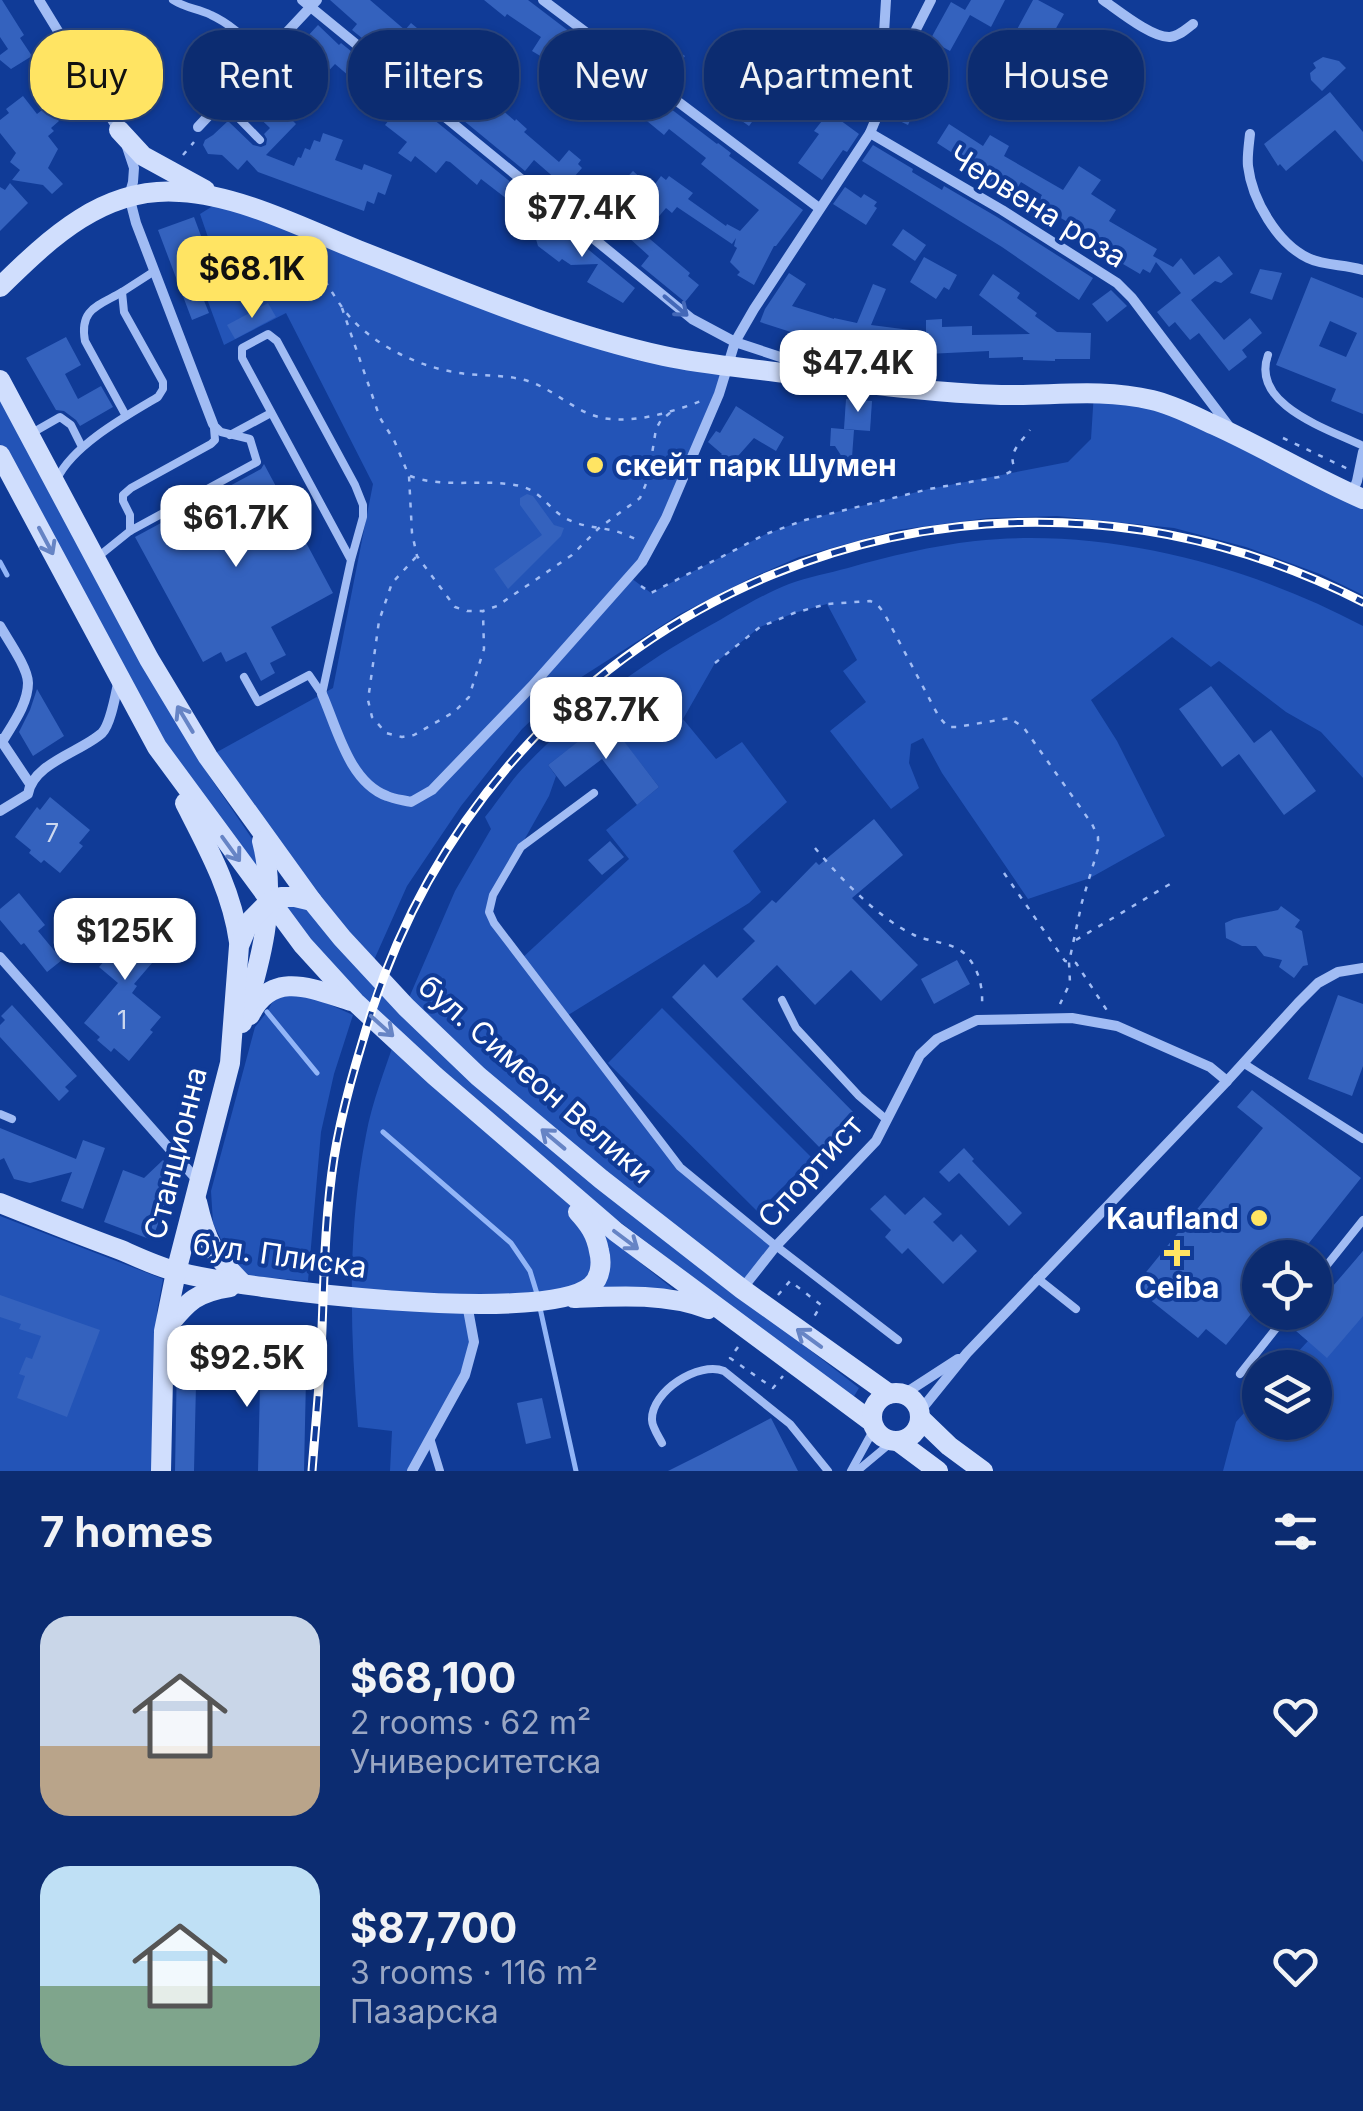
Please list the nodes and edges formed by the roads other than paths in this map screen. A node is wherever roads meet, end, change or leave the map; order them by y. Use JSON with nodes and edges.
{"nodes":[{"id":1,"x":39,"y":0,"type":"edge"},
{"id":2,"x":174,"y":0,"type":"edge"},
{"id":3,"x":543,"y":0,"type":"edge"},
{"id":4,"x":886,"y":0,"type":"edge"},
{"id":5,"x":931,"y":0,"type":"edge"},
{"id":6,"x":1103,"y":0,"type":"edge"},
{"id":7,"x":310,"y":2,"type":"edge"},
{"id":8,"x":1193,"y":24,"type":"dead end"},
{"id":9,"x":233,"y":30,"type":"edge"},
{"id":10,"x":286,"y":30,"type":"edge"},
{"id":11,"x":884,"y":30,"type":"edge"},
{"id":12,"x":916,"y":30,"type":"edge"},
{"id":13,"x":204,"y":120,"type":"edge"},
{"id":14,"x":241,"y":120,"type":"edge"},
{"id":15,"x":875,"y":120,"type":"edge"},
{"id":16,"x":198,"y":127,"type":"road end"},
{"id":17,"x":119,"y":130,"type":"junction"},
{"id":18,"x":870,"y":133,"type":"junction"},
{"id":19,"x":1250,"y":134,"type":"dead end"},
{"id":20,"x":260,"y":140,"type":"dead end"},
{"id":21,"x":129,"y":196,"type":"junction"},
{"id":22,"x":224,"y":200,"type":"junction"},
{"id":23,"x":819,"y":208,"type":"junction"},
{"id":24,"x":1363,"y":270,"type":"edge"},
{"id":25,"x":153,"y":272,"type":"junction"},
{"id":26,"x":0,"y":288,"type":"edge"},
{"id":27,"x":122,"y":292,"type":"junction"},
{"id":28,"x":735,"y":342,"type":"junction"},
{"id":29,"x":1268,"y":355,"type":"dead end"},
{"id":30,"x":728,"y":366,"type":"junction"},
{"id":31,"x":0,"y":380,"type":"edge"},
{"id":32,"x":858,"y":382,"type":"junction"},
{"id":33,"x":271,"y":413,"type":"junction"},
{"id":34,"x":126,"y":416,"type":"junction"},
{"id":35,"x":213,"y":424,"type":"junction"},
{"id":36,"x":230,"y":434,"type":"junction"},
{"id":37,"x":29,"y":435,"type":"junction"},
{"id":38,"x":1236,"y":436,"type":"junction"},
{"id":39,"x":82,"y":447,"type":"junction"},
{"id":40,"x":1363,"y":449,"type":"edge"},
{"id":41,"x":0,"y":455,"type":"edge"},
{"id":42,"x":54,"y":483,"type":"junction"},
{"id":43,"x":1358,"y":489,"type":"edge"},
{"id":44,"x":130,"y":531,"type":"junction"},
{"id":45,"x":95,"y":559,"type":"junction"},
{"id":46,"x":351,"y":560,"type":"junction"},
{"id":47,"x":0,"y":626,"type":"edge"},
{"id":48,"x":244,"y":677,"type":"dead end"},
{"id":49,"x":119,"y":678,"type":"junction"},
{"id":50,"x":322,"y":694,"type":"junction"},
{"id":51,"x":1,"y":741,"type":"edge"},
{"id":52,"x":157,"y":747,"type":"junction"},
{"id":53,"x":30,"y":784,"type":"junction"},
{"id":54,"x":594,"y":792,"type":"dead end"},
{"id":55,"x":0,"y":811,"type":"edge"},
{"id":56,"x":259,"y":829,"type":"junction"},
{"id":57,"x":312,"y":901,"type":"junction"},
{"id":58,"x":269,"y":902,"type":"junction"},
{"id":59,"x":240,"y":946,"type":"junction"},
{"id":60,"x":0,"y":957,"type":"edge"},
{"id":61,"x":10,"y":968,"type":"junction"},
{"id":62,"x":1363,"y":968,"type":"edge"},
{"id":63,"x":0,"y":979,"type":"edge"},
{"id":64,"x":782,"y":1000,"type":"dead end"},
{"id":65,"x":355,"y":1002,"type":"junction"},
{"id":66,"x":230,"y":1063,"type":"junction"},
{"id":67,"x":1243,"y":1063,"type":"junction"},
{"id":68,"x":1227,"y":1081,"type":"junction"},
{"id":69,"x":0,"y":1114,"type":"edge"},
{"id":70,"x":12,"y":1119,"type":"dead end"},
{"id":71,"x":887,"y":1120,"type":"junction"},
{"id":72,"x":508,"y":1139,"type":"junction"},
{"id":73,"x":1363,"y":1139,"type":"edge"},
{"id":74,"x":197,"y":1189,"type":"junction"},
{"id":75,"x":0,"y":1204,"type":"edge"},
{"id":76,"x":1363,"y":1220,"type":"edge"},
{"id":77,"x":776,"y":1246,"type":"junction"},
{"id":78,"x":1332,"y":1259,"type":"edge"},
{"id":79,"x":176,"y":1272,"type":"junction"},
{"id":80,"x":1038,"y":1278,"type":"junction"},
{"id":81,"x":244,"y":1285,"type":"junction"},
{"id":82,"x":742,"y":1290,"type":"junction"},
{"id":83,"x":566,"y":1298,"type":"junction"},
{"id":84,"x":467,"y":1304,"type":"junction"},
{"id":85,"x":1076,"y":1309,"type":"dead end"},
{"id":86,"x":730,"y":1318,"type":"junction"},
{"id":87,"x":1275,"y":1330,"type":"edge"},
{"id":88,"x":164,"y":1331,"type":"junction"},
{"id":89,"x":898,"y":1340,"type":"dead end"},
{"id":90,"x":967,"y":1353,"type":"junction"},
{"id":91,"x":1240,"y":1374,"type":"dead end"},
{"id":92,"x":896,"y":1394,"type":"junction"},
{"id":93,"x":920,"y":1415,"type":"junction"},
{"id":94,"x":873,"y":1425,"type":"junction"},
{"id":95,"x":430,"y":1438,"type":"junction"},
{"id":96,"x":896,"y":1442,"type":"junction"},
{"id":97,"x":662,"y":1443,"type":"dead end"},
{"id":98,"x":161,"y":1471,"type":"edge"},
{"id":99,"x":412,"y":1471,"type":"edge"},
{"id":100,"x":440,"y":1471,"type":"edge"},
{"id":101,"x":828,"y":1471,"type":"edge"},
{"id":102,"x":854,"y":1471,"type":"edge"},
{"id":103,"x":938,"y":1471,"type":"edge"},
{"id":104,"x":983,"y":1471,"type":"edge"}],
"edges":[{"from":1,"to":17,"type":"street"},
{"from":2,"to":9,"type":"lane"},
{"from":3,"to":23,"type":"street"},
{"from":4,"to":11,"type":"street"},
{"from":5,"to":12,"type":"street"},
{"from":6,"to":8,"type":"street"},
{"from":7,"to":10,"type":"street"},
{"from":7,"to":28,"type":"street","one_way":true},
{"from":13,"to":16,"type":"street"},
{"from":14,"to":20,"type":"lane"},
{"from":15,"to":18,"type":"street"},
{"from":17,"to":21,"type":"street"},
{"from":17,"to":22,"type":"main road"},
{"from":18,"to":23,"type":"street"},
{"from":18,"to":38,"type":"street","name":"Червена роза"},
{"from":19,"to":24,"type":"street"},
{"from":21,"to":22,"type":"main road"},
{"from":21,"to":25,"type":"street"},
{"from":21,"to":26,"type":"main road"},
{"from":22,"to":30,"type":"main road"},
{"from":23,"to":28,"type":"street"},
{"from":25,"to":27,"type":"lane"},
{"from":25,"to":35,"type":"street"},
{"from":27,"to":34,"type":"lane"},
{"from":27,"to":34,"type":"lane"},
{"from":28,"to":30,"type":"street"},
{"from":28,"to":32,"type":"street"},
{"from":29,"to":40,"type":"lane"},
{"from":30,"to":32,"type":"main road"},
{"from":30,"to":50,"type":"street"},
{"from":31,"to":37,"type":"main road","name":"бул. Симеон Велики"},
{"from":32,"to":38,"type":"main road"},
{"from":33,"to":36,"type":"lane"},
{"from":33,"to":46,"type":"lane"},
{"from":33,"to":46,"type":"lane"},
{"from":34,"to":39,"type":"lane"},
{"from":35,"to":36,"type":"lane"},
{"from":35,"to":44,"type":"lane"},
{"from":36,"to":44,"type":"lane"},
{"from":37,"to":39,"type":"lane"},
{"from":37,"to":42,"type":"main road","name":"бул. Симеон Велики"},
{"from":38,"to":43,"type":"main road"},
{"from":39,"to":42,"type":"lane"},
{"from":40,"to":43,"type":"street"},
{"from":41,"to":49,"type":"main road","name":"бул. Симеон Велики","one_way":true},
{"from":42,"to":45,"type":"main road","name":"бул. Симеон Велики"},
{"from":44,"to":45,"type":"lane"},
{"from":56,"to":45,"type":"main road","name":"бул. Симеон Велики","one_way":true},
{"from":46,"to":50,"type":"lane"},
{"from":47,"to":51,"type":"street"},
{"from":48,"to":50,"type":"lane"},
{"from":49,"to":52,"type":"main road","name":"бул. Симеон Велики"},
{"from":49,"to":53,"type":"street"},
{"from":51,"to":53,"type":"street"},
{"from":52,"to":58,"type":"main road","name":"бул. Симеон Велики","one_way":true},
{"from":52,"to":59,"type":"main road"},
{"from":53,"to":55,"type":"street"},
{"from":54,"to":77,"type":"lane"},
{"from":56,"to":57,"type":"main road","name":"бул. Симеон Велики"},
{"from":56,"to":58,"type":"main road"},
{"from":57,"to":58,"type":"main road"},
{"from":82,"to":57,"type":"main road","name":"бул. Симеон Велики","one_way":true},
{"from":58,"to":59,"type":"main road","name":"Станционна"},
{"from":58,"to":65,"type":"main road","name":"бул. Симеон Велики"},
{"from":58,"to":66,"type":"main road"},
{"from":59,"to":66,"type":"main road","name":"Станционна"},
{"from":60,"to":61,"type":"street"},
{"from":61,"to":63,"type":"street"},
{"from":61,"to":74,"type":"street"},
{"from":62,"to":67,"type":"street"},
{"from":64,"to":71,"type":"lane"},
{"from":65,"to":66,"type":"main road"},
{"from":65,"to":72,"type":"main road","name":"бул. Симеон Велики","one_way":true},
{"from":66,"to":74,"type":"main road","name":"Станционна"},
{"from":67,"to":68,"type":"street"},
{"from":67,"to":73,"type":"lane"},
{"from":68,"to":71,"type":"street","name":"Спортист"},
{"from":68,"to":80,"type":"street"},
{"from":69,"to":70,"type":"lane"},
{"from":71,"to":77,"type":"street","name":"Спортист"},
{"from":72,"to":83,"type":"main road"},
{"from":72,"to":86,"type":"main road","name":"бул. Симеон Велики","one_way":true},
{"from":74,"to":79,"type":"main road","name":"Станционна"},
{"from":74,"to":81,"type":"main road"},
{"from":75,"to":79,"type":"main road","name":"бул. Плиска"},
{"from":76,"to":78,"type":"lane"},
{"from":77,"to":82,"type":"street","name":"Спортист"},
{"from":77,"to":89,"type":"lane"},
{"from":79,"to":81,"type":"main road","name":"бул. Плиска"},
{"from":79,"to":88,"type":"main road","name":"Станционна"},
{"from":80,"to":85,"type":"lane"},
{"from":80,"to":90,"type":"street"},
{"from":81,"to":84,"type":"main road","name":"бул. Плиска"},
{"from":81,"to":88,"type":"main road"},
{"from":92,"to":82,"type":"main road","name":"бул. Симеон Велики","one_way":true},
{"from":83,"to":84,"type":"main road","name":"бул. Плиска"},
{"from":83,"to":86,"type":"main road"},
{"from":84,"to":95,"type":"street"},
{"from":86,"to":94,"type":"main road","name":"бул. Симеон Велики"},
{"from":87,"to":91,"type":"lane"},
{"from":88,"to":98,"type":"main road","name":"Станционна"},
{"from":90,"to":92,"type":"street"},
{"from":90,"to":93,"type":"street"},
{"from":92,"to":93,"type":"main road"},
{"from":92,"to":94,"type":"main road"},
{"from":93,"to":96,"type":"main road"},
{"from":93,"to":104,"type":"main road"},
{"from":94,"to":96,"type":"main road"},
{"from":94,"to":102,"type":"lane"},
{"from":95,"to":99,"type":"street"},
{"from":95,"to":100,"type":"lane"},
{"from":96,"to":102,"type":"lane"},
{"from":96,"to":103,"type":"main road"},
{"from":97,"to":101,"type":"lane"}]}
